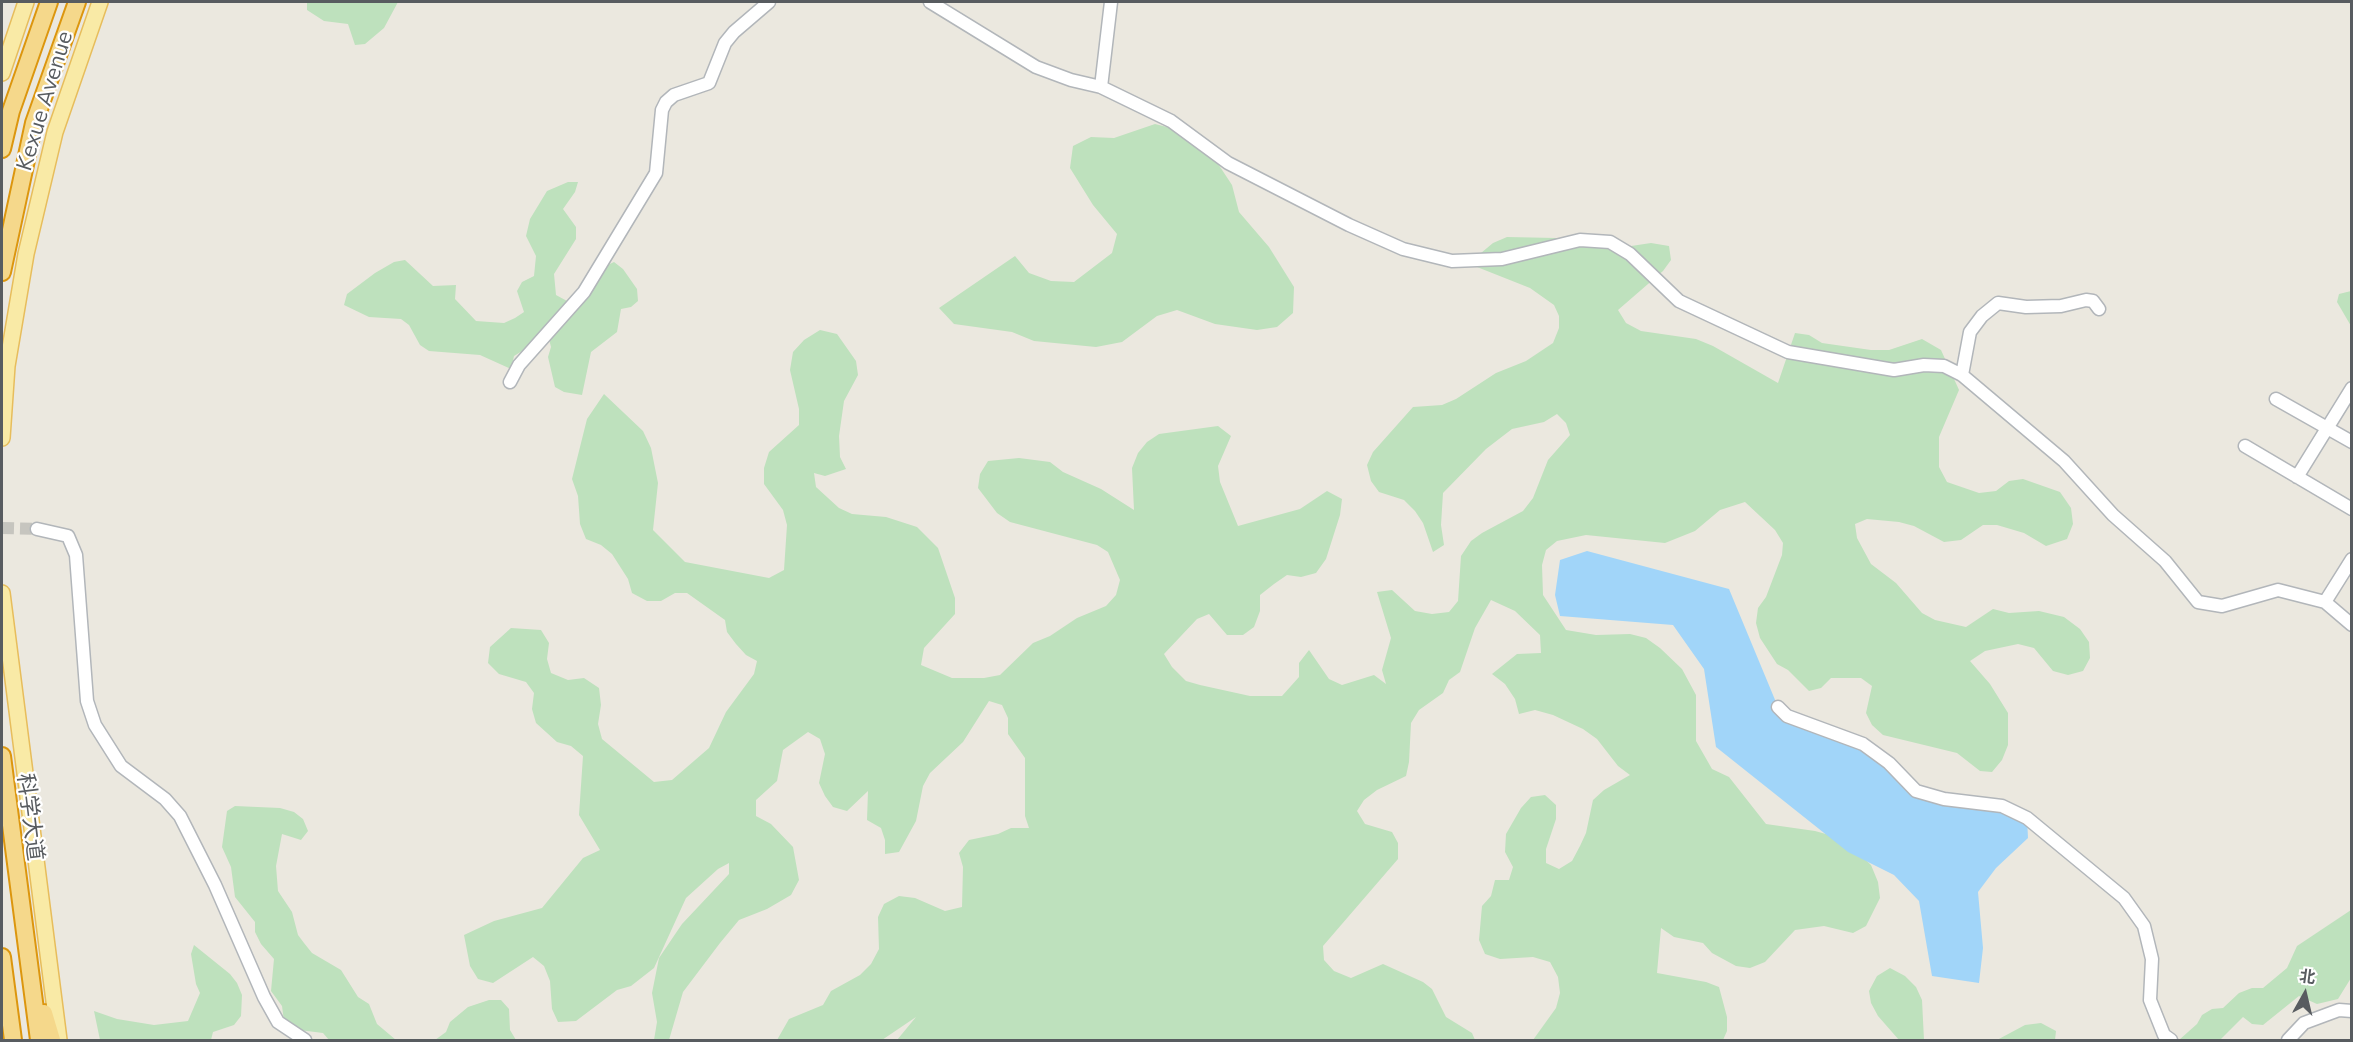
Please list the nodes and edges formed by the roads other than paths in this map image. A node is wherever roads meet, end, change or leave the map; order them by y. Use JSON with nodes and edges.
{"nodes":[{"id":1,"x":26,"y":2,"type":"edge"},
{"id":2,"x":49,"y":2,"type":"edge"},
{"id":3,"x":77,"y":2,"type":"edge"},
{"id":4,"x":100,"y":2,"type":"edge"},
{"id":5,"x":770,"y":2,"type":"edge"},
{"id":6,"x":930,"y":2,"type":"edge"},
{"id":7,"x":1112,"y":2,"type":"edge"},
{"id":8,"x":2,"y":73,"type":"edge"},
{"id":9,"x":1101,"y":87,"type":"junction"},
{"id":10,"x":2,"y":149,"type":"edge"},
{"id":11,"x":2,"y":272,"type":"edge"},
{"id":12,"x":2099,"y":309,"type":"dead end"},
{"id":13,"x":1962,"y":375,"type":"junction"},
{"id":14,"x":510,"y":382,"type":"dead end"},
{"id":15,"x":2352,"y":388,"type":"edge"},
{"id":16,"x":2276,"y":399,"type":"dead end"},
{"id":17,"x":2327,"y":428,"type":"junction"},
{"id":18,"x":2,"y":438,"type":"edge"},
{"id":19,"x":2352,"y":442,"type":"edge"},
{"id":20,"x":2245,"y":446,"type":"dead end"},
{"id":21,"x":2297,"y":477,"type":"junction"},
{"id":22,"x":2352,"y":509,"type":"edge"},
{"id":23,"x":37,"y":529,"type":"tunnel mouth"},
{"id":24,"x":2352,"y":559,"type":"edge"},
{"id":25,"x":2,"y":593,"type":"edge"},
{"id":26,"x":2325,"y":602,"type":"junction"},
{"id":27,"x":2352,"y":625,"type":"edge"},
{"id":28,"x":1778,"y":707,"type":"dead end"},
{"id":29,"x":2,"y":756,"type":"edge"},
{"id":30,"x":2,"y":957,"type":"edge"},
{"id":31,"x":28,"y":960,"type":"junction"},
{"id":32,"x":2352,"y":1011,"type":"edge"},
{"id":33,"x":13,"y":1041,"type":"edge"},
{"id":34,"x":39,"y":1041,"type":"edge"},
{"id":35,"x":52,"y":1041,"type":"edge"},
{"id":36,"x":59,"y":1041,"type":"edge"},
{"id":37,"x":305,"y":1041,"type":"edge"},
{"id":38,"x":2171,"y":1041,"type":"edge"},
{"id":39,"x":2288,"y":1041,"type":"edge"}],
"edges":[{"from":1,"to":8,"type":"main road"},
{"from":2,"to":10,"type":"highway","name":"Kexue Avenue"},
{"from":3,"to":11,"type":"highway","name":"Kexue Avenue"},
{"from":4,"to":18,"type":"main road"},
{"from":5,"to":14,"type":"street"},
{"from":6,"to":9,"type":"street"},
{"from":7,"to":9,"type":"street"},
{"from":9,"to":13,"type":"street"},
{"from":12,"to":13,"type":"street"},
{"from":13,"to":26,"type":"street"},
{"from":15,"to":17,"type":"street"},
{"from":16,"to":17,"type":"street"},
{"from":17,"to":19,"type":"street"},
{"from":17,"to":21,"type":"street"},
{"from":20,"to":21,"type":"street"},
{"from":21,"to":22,"type":"street"},
{"from":23,"to":37,"type":"street"},
{"from":24,"to":26,"type":"street"},
{"from":25,"to":36,"type":"main road","name":"科学大道"},
{"from":26,"to":27,"type":"street"},
{"from":28,"to":38,"type":"street"},
{"from":29,"to":31,"type":"highway"},
{"from":30,"to":33,"type":"highway"},
{"from":31,"to":34,"type":"highway"},
{"from":31,"to":35,"type":"highway"},
{"from":32,"to":39,"type":"street"}]}
